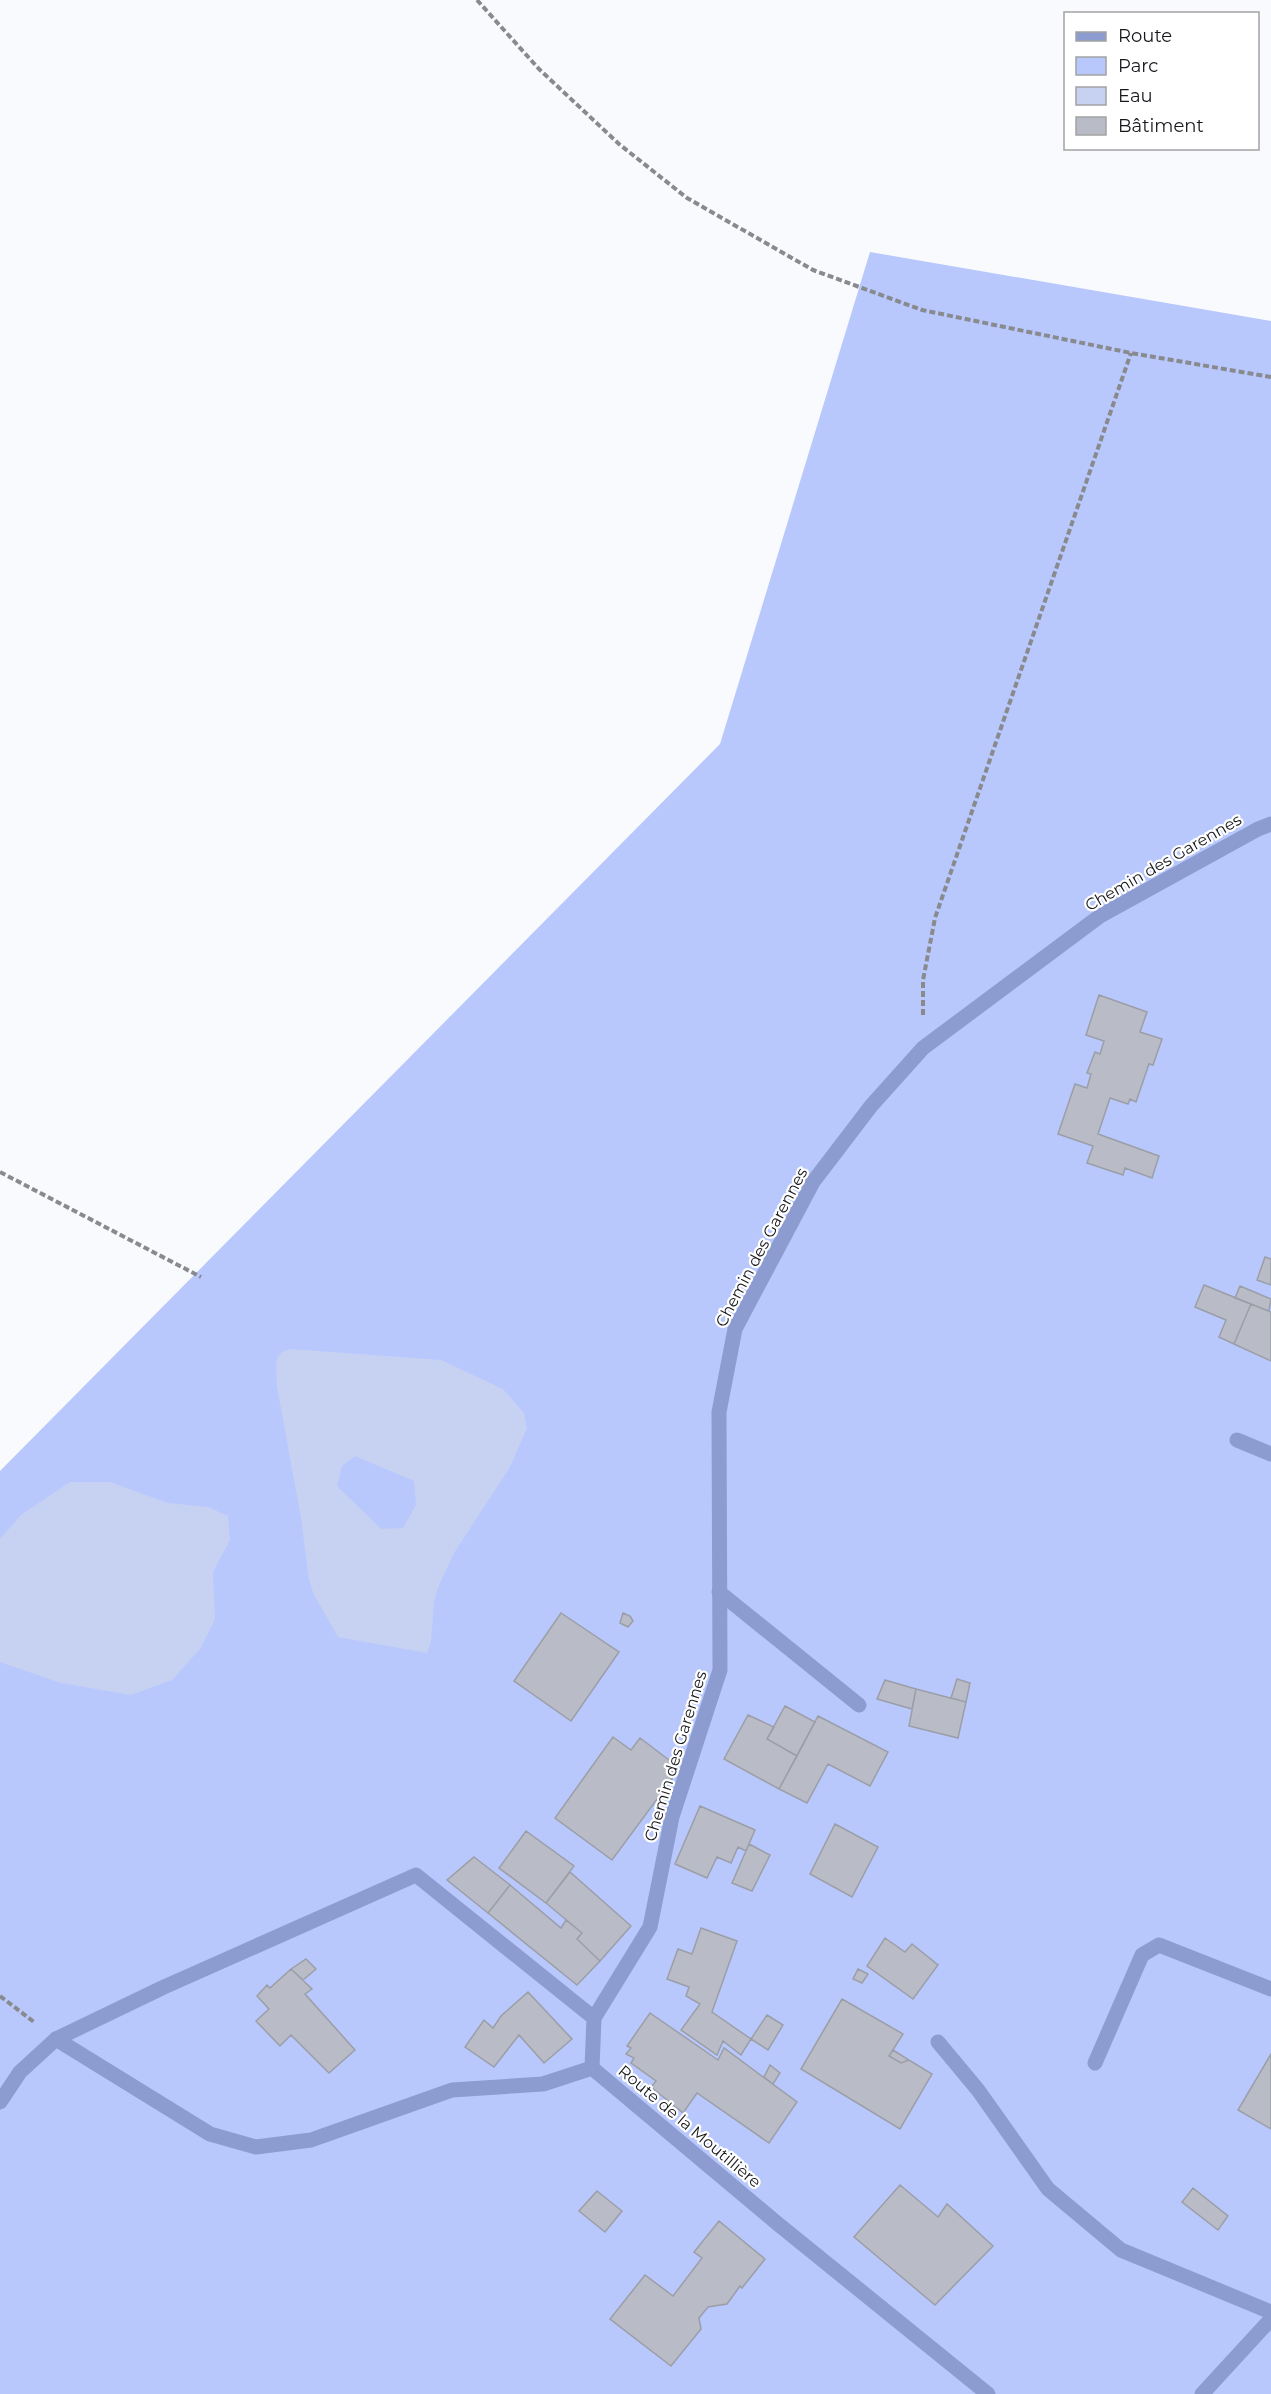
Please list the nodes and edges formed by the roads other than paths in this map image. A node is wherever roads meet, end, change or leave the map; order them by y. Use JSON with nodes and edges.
{"nodes":[{"id":1,"x":1271,"y":824,"type":"edge"},
{"id":2,"x":1238,"y":1440,"type":"dead end"},
{"id":3,"x":1271,"y":1454,"type":"edge"},
{"id":4,"x":719,"y":1592,"type":"junction"},
{"id":5,"x":859,"y":1705,"type":"dead end"},
{"id":6,"x":1271,"y":1989,"type":"edge"},
{"id":7,"x":594,"y":2018,"type":"junction"},
{"id":8,"x":56,"y":2039,"type":"junction"},
{"id":9,"x":938,"y":2042,"type":"dead end"},
{"id":10,"x":1095,"y":2063,"type":"dead end"},
{"id":11,"x":592,"y":2068,"type":"junction"},
{"id":12,"x":0,"y":2102,"type":"edge"},
{"id":13,"x":1271,"y":2312,"type":"edge"},
{"id":14,"x":1271,"y":2319,"type":"edge"},
{"id":15,"x":988,"y":2394,"type":"edge"},
{"id":16,"x":1202,"y":2394,"type":"edge"}],
"edges":[{"from":1,"to":4,"type":"street","name":"Chemin des Garennes"},
{"from":2,"to":3,"type":"street"},
{"from":4,"to":5,"type":"street"},
{"from":4,"to":7,"type":"street","name":"Chemin des Garennes"},
{"from":6,"to":10,"type":"street"},
{"from":7,"to":8,"type":"street"},
{"from":7,"to":11,"type":"street","name":"Chemin des Garennes"},
{"from":8,"to":11,"type":"street","name":"Route de la Moutillière"},
{"from":8,"to":12,"type":"street"},
{"from":9,"to":13,"type":"street"},
{"from":11,"to":15,"type":"street","name":"Route de la Moutillière"},
{"from":14,"to":16,"type":"street"}]}
